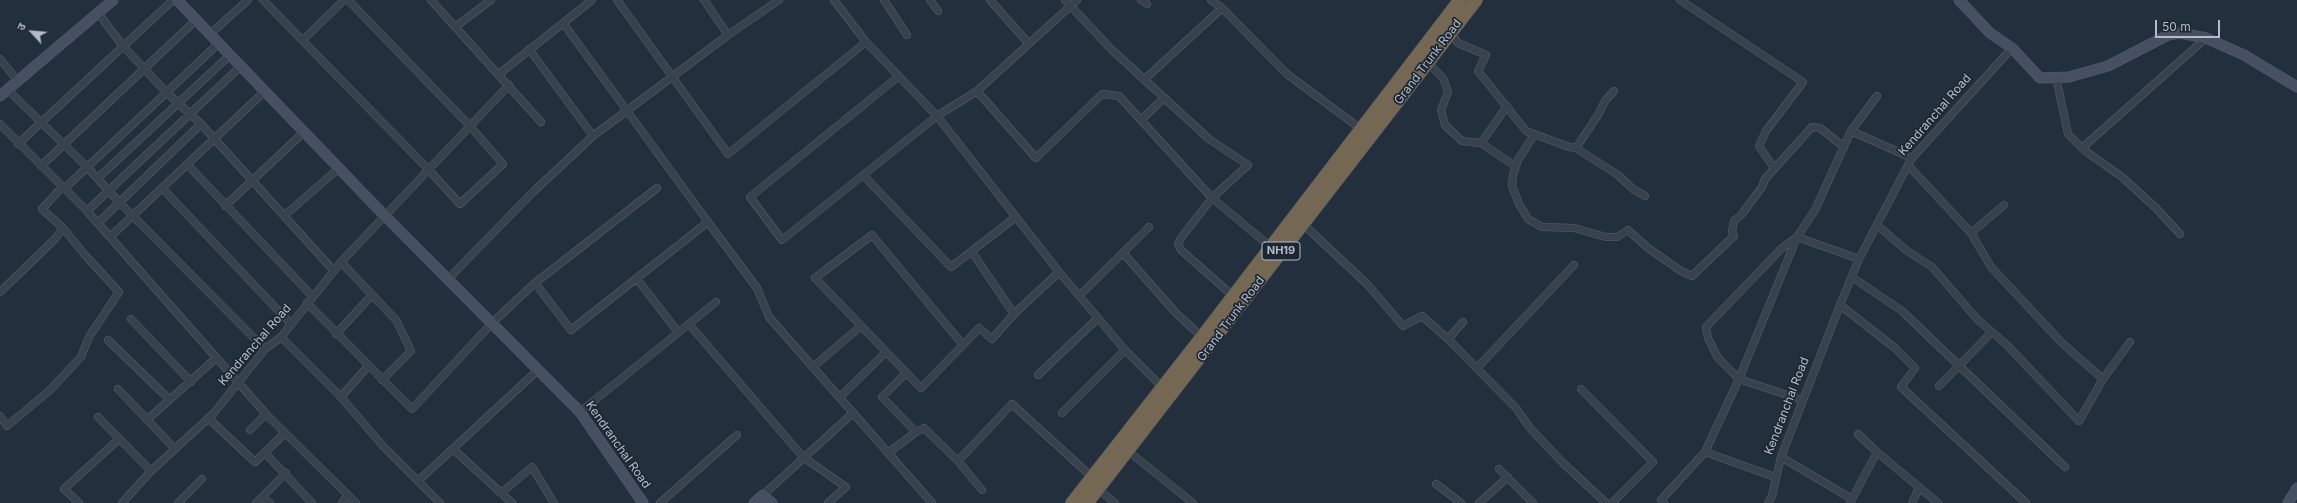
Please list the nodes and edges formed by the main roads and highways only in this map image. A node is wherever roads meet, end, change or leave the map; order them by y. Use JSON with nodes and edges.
{"nodes":[{"id":1,"x":1460,"y":0,"type":"edge"},
{"id":2,"x":1476,"y":0,"type":"edge"},
{"id":3,"x":1423,"y":58,"type":"junction"},
{"id":4,"x":1072,"y":503,"type":"edge"},
{"id":5,"x":1087,"y":503,"type":"edge"}],
"edges":[{"from":1,"to":3,"type":"highway","name":"Grand Trunk Road","number":"NH19"},
{"from":2,"to":3,"type":"highway","name":"Grand Trunk Road","number":"NH19"},
{"from":3,"to":4,"type":"highway","name":"Grand Trunk Road","number":"NH19"},
{"from":3,"to":5,"type":"highway","name":"Grand Trunk Road","number":"NH19"}]}
